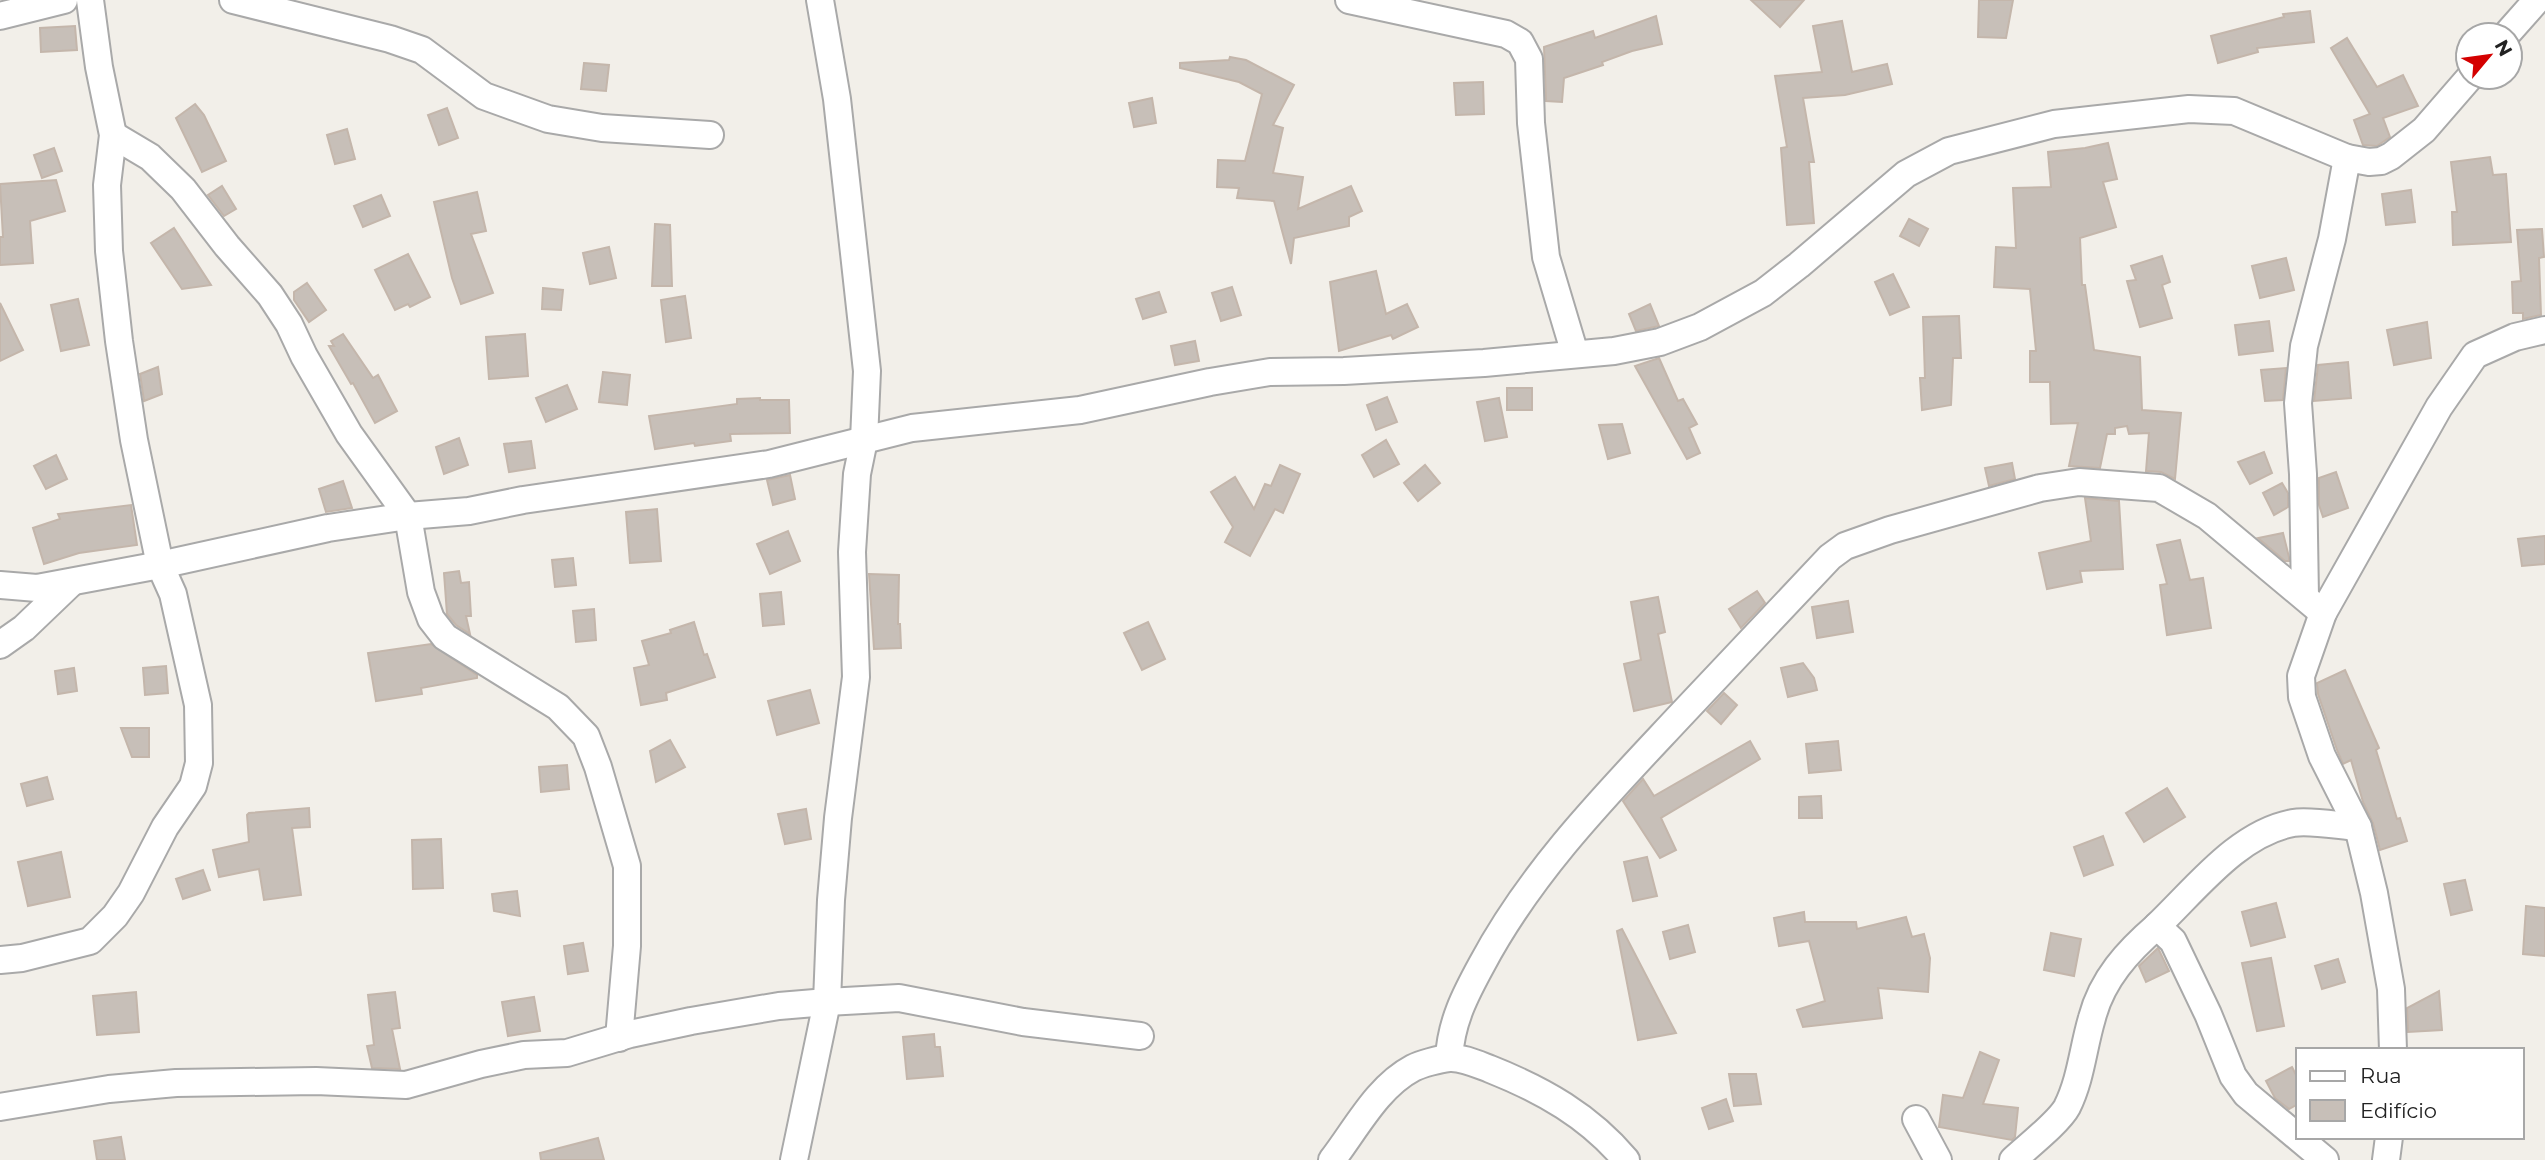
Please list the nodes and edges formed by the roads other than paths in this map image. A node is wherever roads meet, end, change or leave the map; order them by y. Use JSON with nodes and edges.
{"nodes":[{"id":1,"x":64,"y":0,"type":"edge"},
{"id":2,"x":90,"y":0,"type":"edge"},
{"id":3,"x":233,"y":0,"type":"edge"},
{"id":4,"x":820,"y":0,"type":"edge"},
{"id":5,"x":1349,"y":0,"type":"edge"},
{"id":6,"x":2537,"y":0,"type":"edge"},
{"id":7,"x":0,"y":16,"type":"edge"},
{"id":8,"x":2518,"y":21,"type":"edge"},
{"id":9,"x":2458,"y":91,"type":"edge"},
{"id":10,"x":113,"y":135,"type":"junction"},
{"id":11,"x":710,"y":135,"type":"dead end"},
{"id":12,"x":2347,"y":158,"type":"junction"},
{"id":13,"x":2545,"y":330,"type":"edge"},
{"id":14,"x":1575,"y":354,"type":"junction"},
{"id":15,"x":864,"y":440,"type":"junction"},
{"id":16,"x":408,"y":516,"type":"junction"},
{"id":17,"x":160,"y":565,"type":"junction"},
{"id":18,"x":71,"y":583,"type":"junction"},
{"id":19,"x":0,"y":585,"type":"edge"},
{"id":20,"x":2314,"y":605,"type":"junction"},
{"id":21,"x":0,"y":645,"type":"edge"},
{"id":22,"x":2358,"y":827,"type":"junction"},
{"id":23,"x":2157,"y":926,"type":"junction"},
{"id":24,"x":0,"y":960,"type":"edge"},
{"id":25,"x":827,"y":1002,"type":"junction"},
{"id":26,"x":1140,"y":1036,"type":"dead end"},
{"id":27,"x":619,"y":1038,"type":"junction"},
{"id":28,"x":2393,"y":1048,"type":"edge"},
{"id":29,"x":1449,"y":1058,"type":"junction"},
{"id":30,"x":0,"y":1107,"type":"edge"},
{"id":31,"x":1916,"y":1119,"type":"dead end"},
{"id":32,"x":2296,"y":1136,"type":"edge"},
{"id":33,"x":2300,"y":1139,"type":"edge"},
{"id":34,"x":2389,"y":1139,"type":"edge"},
{"id":35,"x":794,"y":1160,"type":"edge"},
{"id":36,"x":1332,"y":1160,"type":"edge"},
{"id":37,"x":1626,"y":1160,"type":"edge"},
{"id":38,"x":1938,"y":1160,"type":"edge"},
{"id":39,"x":2013,"y":1160,"type":"edge"},
{"id":40,"x":2325,"y":1160,"type":"edge"},
{"id":41,"x":2386,"y":1160,"type":"edge"}],
"edges":[{"from":1,"to":7,"type":"street"},
{"from":2,"to":10,"type":"street"},
{"from":3,"to":11,"type":"street"},
{"from":4,"to":15,"type":"street"},
{"from":5,"to":14,"type":"street"},
{"from":6,"to":8,"type":"street"},
{"from":9,"to":12,"type":"street"},
{"from":10,"to":16,"type":"street"},
{"from":10,"to":17,"type":"street"},
{"from":12,"to":14,"type":"street"},
{"from":12,"to":20,"type":"street"},
{"from":13,"to":20,"type":"street"},
{"from":14,"to":15,"type":"street"},
{"from":15,"to":16,"type":"street"},
{"from":15,"to":25,"type":"street"},
{"from":16,"to":17,"type":"street"},
{"from":16,"to":27,"type":"street"},
{"from":17,"to":18,"type":"street"},
{"from":17,"to":24,"type":"street"},
{"from":18,"to":19,"type":"street"},
{"from":18,"to":21,"type":"street"},
{"from":20,"to":22,"type":"street"},
{"from":20,"to":29,"type":"street"},
{"from":22,"to":23,"type":"street"},
{"from":22,"to":28,"type":"street"},
{"from":23,"to":32,"type":"street"},
{"from":23,"to":39,"type":"street"},
{"from":25,"to":26,"type":"street"},
{"from":25,"to":27,"type":"street"},
{"from":25,"to":35,"type":"street"},
{"from":27,"to":30,"type":"street"},
{"from":29,"to":36,"type":"street"},
{"from":29,"to":37,"type":"street"},
{"from":31,"to":38,"type":"street"},
{"from":33,"to":40,"type":"street"},
{"from":34,"to":41,"type":"street"}]}
